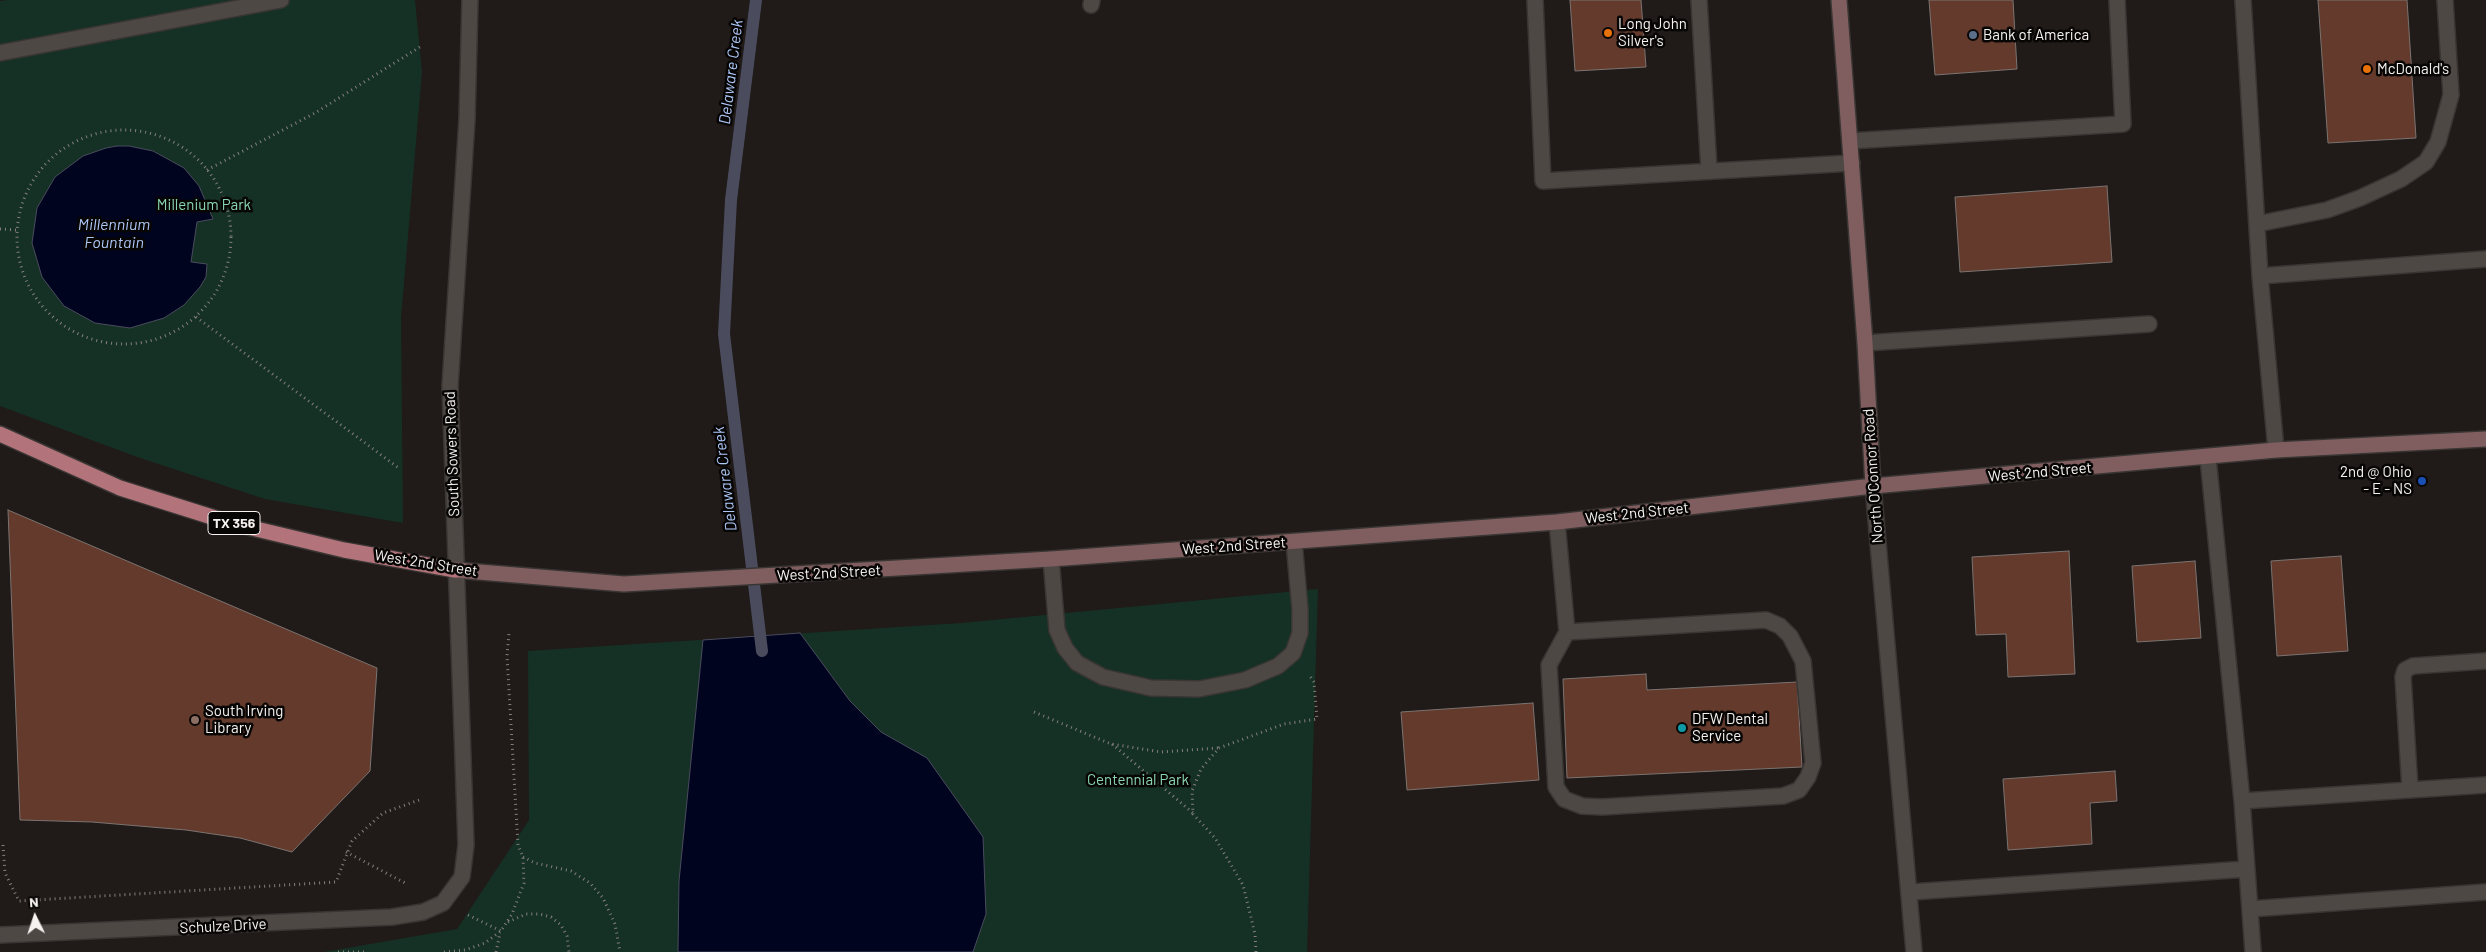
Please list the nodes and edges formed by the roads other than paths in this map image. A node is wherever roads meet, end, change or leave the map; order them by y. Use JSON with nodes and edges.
{"nodes":[{"id":1,"x":281,"y":0,"type":"edge"},
{"id":2,"x":1535,"y":0,"type":"edge"},
{"id":3,"x":1699,"y":0,"type":"edge"},
{"id":4,"x":1839,"y":0,"type":"edge"},
{"id":5,"x":2116,"y":0,"type":"edge"},
{"id":6,"x":2243,"y":0,"type":"edge"},
{"id":7,"x":2445,"y":0,"type":"edge"},
{"id":8,"x":472,"y":2,"type":"edge"},
{"id":9,"x":0,"y":53,"type":"edge"},
{"id":10,"x":1850,"y":141,"type":"junction"},
{"id":11,"x":1852,"y":163,"type":"junction"},
{"id":12,"x":1709,"y":170,"type":"junction"},
{"id":13,"x":2257,"y":224,"type":"junction"},
{"id":14,"x":2486,"y":259,"type":"edge"},
{"id":15,"x":2260,"y":276,"type":"junction"},
{"id":16,"x":2149,"y":324,"type":"dead end"},
{"id":17,"x":1866,"y":343,"type":"junction"},
{"id":18,"x":0,"y":434,"type":"edge"},
{"id":19,"x":2486,"y":439,"type":"edge"},
{"id":20,"x":2276,"y":450,"type":"junction"},
{"id":21,"x":2208,"y":458,"type":"junction"},
{"id":22,"x":1873,"y":486,"type":"junction"},
{"id":23,"x":1557,"y":522,"type":"junction"},
{"id":24,"x":1294,"y":542,"type":"junction"},
{"id":25,"x":1051,"y":559,"type":"junction"},
{"id":26,"x":455,"y":570,"type":"junction"},
{"id":27,"x":1567,"y":632,"type":"junction"},
{"id":28,"x":2486,"y":661,"type":"edge"},
{"id":29,"x":2486,"y":784,"type":"edge"},
{"id":30,"x":2410,"y":790,"type":"junction"},
{"id":31,"x":2242,"y":801,"type":"junction"},
{"id":32,"x":2247,"y":869,"type":"junction"},
{"id":33,"x":1911,"y":892,"type":"junction"},
{"id":34,"x":2486,"y":892,"type":"edge"},
{"id":35,"x":443,"y":903,"type":"joint"},
{"id":36,"x":2250,"y":909,"type":"junction"},
{"id":37,"x":0,"y":935,"type":"edge"},
{"id":38,"x":1914,"y":952,"type":"edge"},
{"id":39,"x":2254,"y":952,"type":"edge"}],
"edges":[{"from":1,"to":9,"type":"street"},
{"from":2,"to":12,"type":"street"},
{"from":3,"to":12,"type":"street"},
{"from":4,"to":10,"type":"main road","name":"North O'Connor Road"},
{"from":5,"to":10,"type":"street"},
{"from":6,"to":13,"type":"street"},
{"from":7,"to":13,"type":"street"},
{"from":8,"to":26,"type":"street","name":"South Sowers Road"},
{"from":10,"to":11,"type":"main road","name":"North O'Connor Road"},
{"from":11,"to":12,"type":"street"},
{"from":11,"to":17,"type":"main road","name":"North O'Connor Road"},
{"from":13,"to":15,"type":"street"},
{"from":14,"to":15,"type":"street"},
{"from":15,"to":20,"type":"street"},
{"from":16,"to":17,"type":"street"},
{"from":17,"to":22,"type":"main road","name":"North O'Connor Road"},
{"from":18,"to":26,"type":"main road","name":"West 2nd Street","number":"TX 356"},
{"from":19,"to":20,"type":"main road","name":"West 2nd Street"},
{"from":20,"to":21,"type":"main road","name":"West 2nd Street"},
{"from":21,"to":22,"type":"main road","name":"West 2nd Street"},
{"from":21,"to":31,"type":"street"},
{"from":22,"to":23,"type":"main road","name":"West 2nd Street"},
{"from":22,"to":33,"type":"street","name":"North O'Connor Road"},
{"from":23,"to":24,"type":"main road","name":"West 2nd Street"},
{"from":23,"to":27,"type":"street"},
{"from":24,"to":25,"type":"main road","name":"West 2nd Street"},
{"from":24,"to":25,"type":"street"},
{"from":25,"to":26,"type":"main road","name":"West 2nd Street"},
{"from":26,"to":35,"type":"street","name":"South Sowers Road"},
{"from":27,"to":27,"type":"street"},
{"from":28,"to":30,"type":"street"},
{"from":29,"to":30,"type":"street"},
{"from":30,"to":31,"type":"street"},
{"from":31,"to":32,"type":"street"},
{"from":32,"to":33,"type":"street"},
{"from":32,"to":36,"type":"street"},
{"from":33,"to":38,"type":"street","name":"North O'Connor Road"},
{"from":34,"to":36,"type":"street"},
{"from":35,"to":37,"type":"street","name":"Schulze Drive"},
{"from":36,"to":39,"type":"street"}]}
